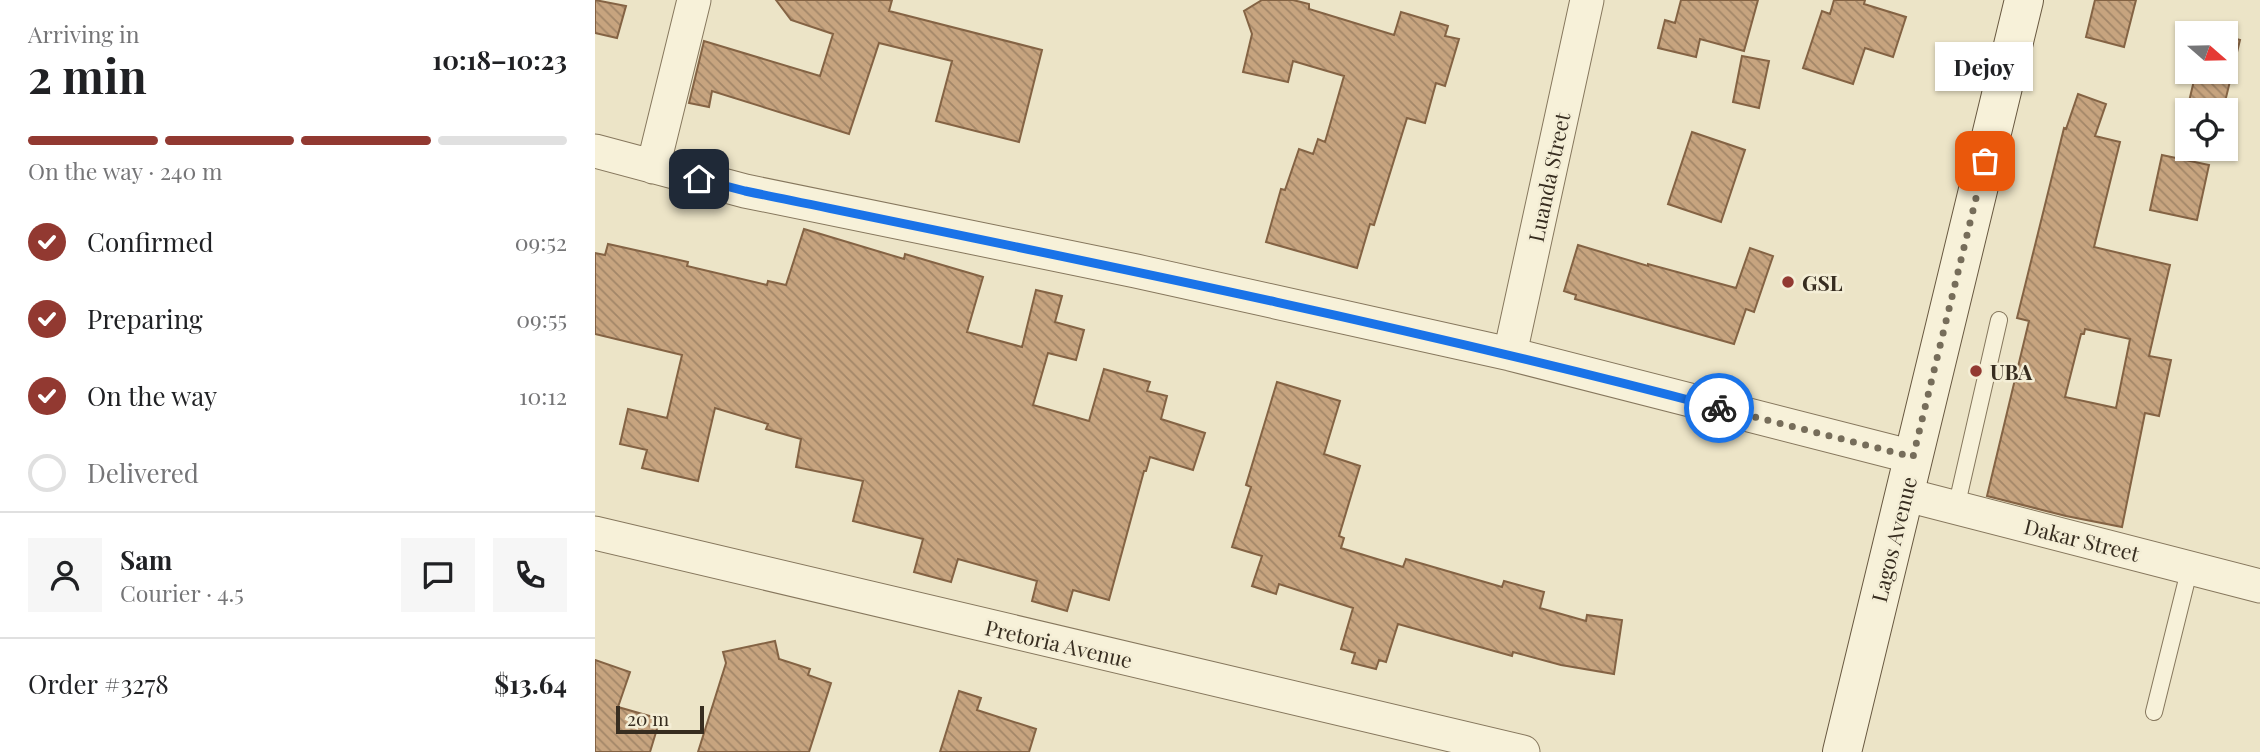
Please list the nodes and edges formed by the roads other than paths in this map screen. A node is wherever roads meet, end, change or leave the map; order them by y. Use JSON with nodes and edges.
{"nodes":[{"id":1,"x":694,"y":0,"type":"edge"},
{"id":2,"x":1587,"y":0,"type":"edge"},
{"id":3,"x":2024,"y":0,"type":"edge"},
{"id":4,"x":595,"y":151,"type":"edge"},
{"id":5,"x":653,"y":167,"type":"junction"},
{"id":6,"x":1999,"y":320,"type":"dead end"},
{"id":7,"x":1510,"y":354,"type":"junction"},
{"id":8,"x":1913,"y":457,"type":"junction"},
{"id":9,"x":1903,"y":494,"type":"junction"},
{"id":10,"x":1956,"y":508,"type":"junction"},
{"id":11,"x":595,"y":533,"type":"edge"},
{"id":12,"x":2190,"y":567,"type":"junction"},
{"id":13,"x":2260,"y":586,"type":"edge"},
{"id":14,"x":2154,"y":712,"type":"dead end"},
{"id":15,"x":1403,"y":738,"type":"edge"},
{"id":16,"x":1523,"y":752,"type":"edge"},
{"id":17,"x":1842,"y":752,"type":"edge"}],
"edges":[{"from":1,"to":5,"type":"street"},
{"from":2,"to":7,"type":"street","name":"Luanda Street"},
{"from":3,"to":8,"type":"street","name":"Lagos Avenue"},
{"from":4,"to":5,"type":"street"},
{"from":5,"to":7,"type":"street"},
{"from":6,"to":10,"type":"lane"},
{"from":7,"to":8,"type":"street"},
{"from":8,"to":9,"type":"street","name":"Lagos Avenue"},
{"from":9,"to":10,"type":"street","name":"Dakar Street"},
{"from":9,"to":17,"type":"street","name":"Lagos Avenue"},
{"from":10,"to":12,"type":"street","name":"Dakar Street"},
{"from":11,"to":15,"type":"street","name":"Pretoria Avenue"},
{"from":12,"to":13,"type":"street","name":"Dakar Street"},
{"from":12,"to":14,"type":"lane"},
{"from":15,"to":16,"type":"street","name":"Pretoria Avenue"}]}
